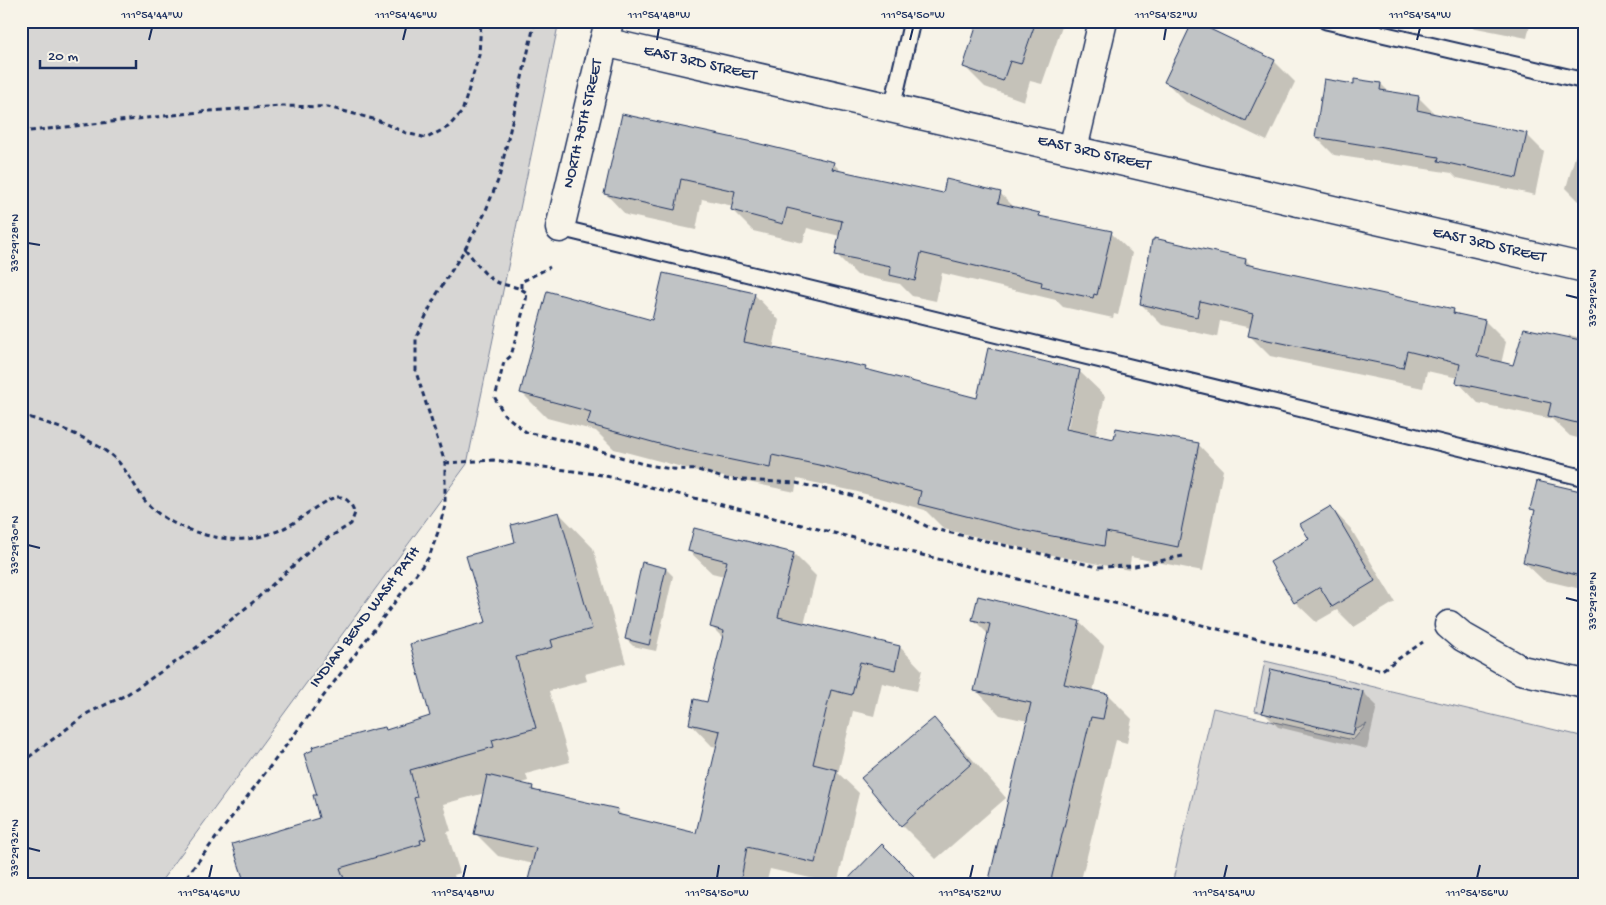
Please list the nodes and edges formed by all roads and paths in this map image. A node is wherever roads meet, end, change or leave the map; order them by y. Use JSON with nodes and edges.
{"nodes":[{"id":1,"x":481,"y":21,"type":"edge"},
{"id":2,"x":535,"y":21,"type":"edge"},
{"id":3,"x":912,"y":21,"type":"edge"},
{"id":4,"x":1103,"y":21,"type":"edge"},
{"id":5,"x":1326,"y":21,"type":"edge"},
{"id":6,"x":606,"y":31,"type":"edge"},
{"id":7,"x":1585,"y":82,"type":"edge"},
{"id":8,"x":892,"y":108,"type":"junction"},
{"id":9,"x":21,"y":132,"type":"edge"},
{"id":10,"x":1073,"y":149,"type":"junction"},
{"id":11,"x":560,"y":228,"type":"joint"},
{"id":12,"x":465,"y":249,"type":"junction"},
{"id":13,"x":550,"y":267,"type":"dead end"},
{"id":14,"x":1585,"y":268,"type":"edge"},
{"id":15,"x":521,"y":288,"type":"junction"},
{"id":16,"x":21,"y":415,"type":"edge"},
{"id":17,"x":445,"y":463,"type":"junction"},
{"id":18,"x":1585,"y":478,"type":"edge"},
{"id":19,"x":1184,"y":556,"type":"dead end"},
{"id":20,"x":1449,"y":625,"type":"joint"},
{"id":21,"x":1585,"y":684,"type":"edge"},
{"id":22,"x":21,"y":763,"type":"edge"},
{"id":23,"x":181,"y":884,"type":"edge"}],
"edges":[{"from":1,"to":9,"type":"path"},
{"from":2,"to":12,"type":"path","name":"INDIAN BEND WASH PATH"},
{"from":3,"to":8,"type":"lane"},
{"from":4,"to":10,"type":"street"},
{"from":5,"to":7,"type":"lane"},
{"from":6,"to":8,"type":"street","name":"EAST 3RD STREET"},
{"from":6,"to":11,"type":"street","name":"NORTH 78TH STREET"},
{"from":8,"to":10,"type":"street","name":"EAST 3RD STREET"},
{"from":10,"to":14,"type":"street","name":"EAST 3RD STREET"},
{"from":11,"to":18,"type":"lane"},
{"from":12,"to":15,"type":"path"},
{"from":12,"to":17,"type":"path","name":"INDIAN BEND WASH PATH"},
{"from":13,"to":15,"type":"path"},
{"from":15,"to":19,"type":"path"},
{"from":16,"to":22,"type":"path"},
{"from":17,"to":20,"type":"path"},
{"from":17,"to":23,"type":"path","name":"INDIAN BEND WASH PATH"},
{"from":20,"to":21,"type":"street"}]}
